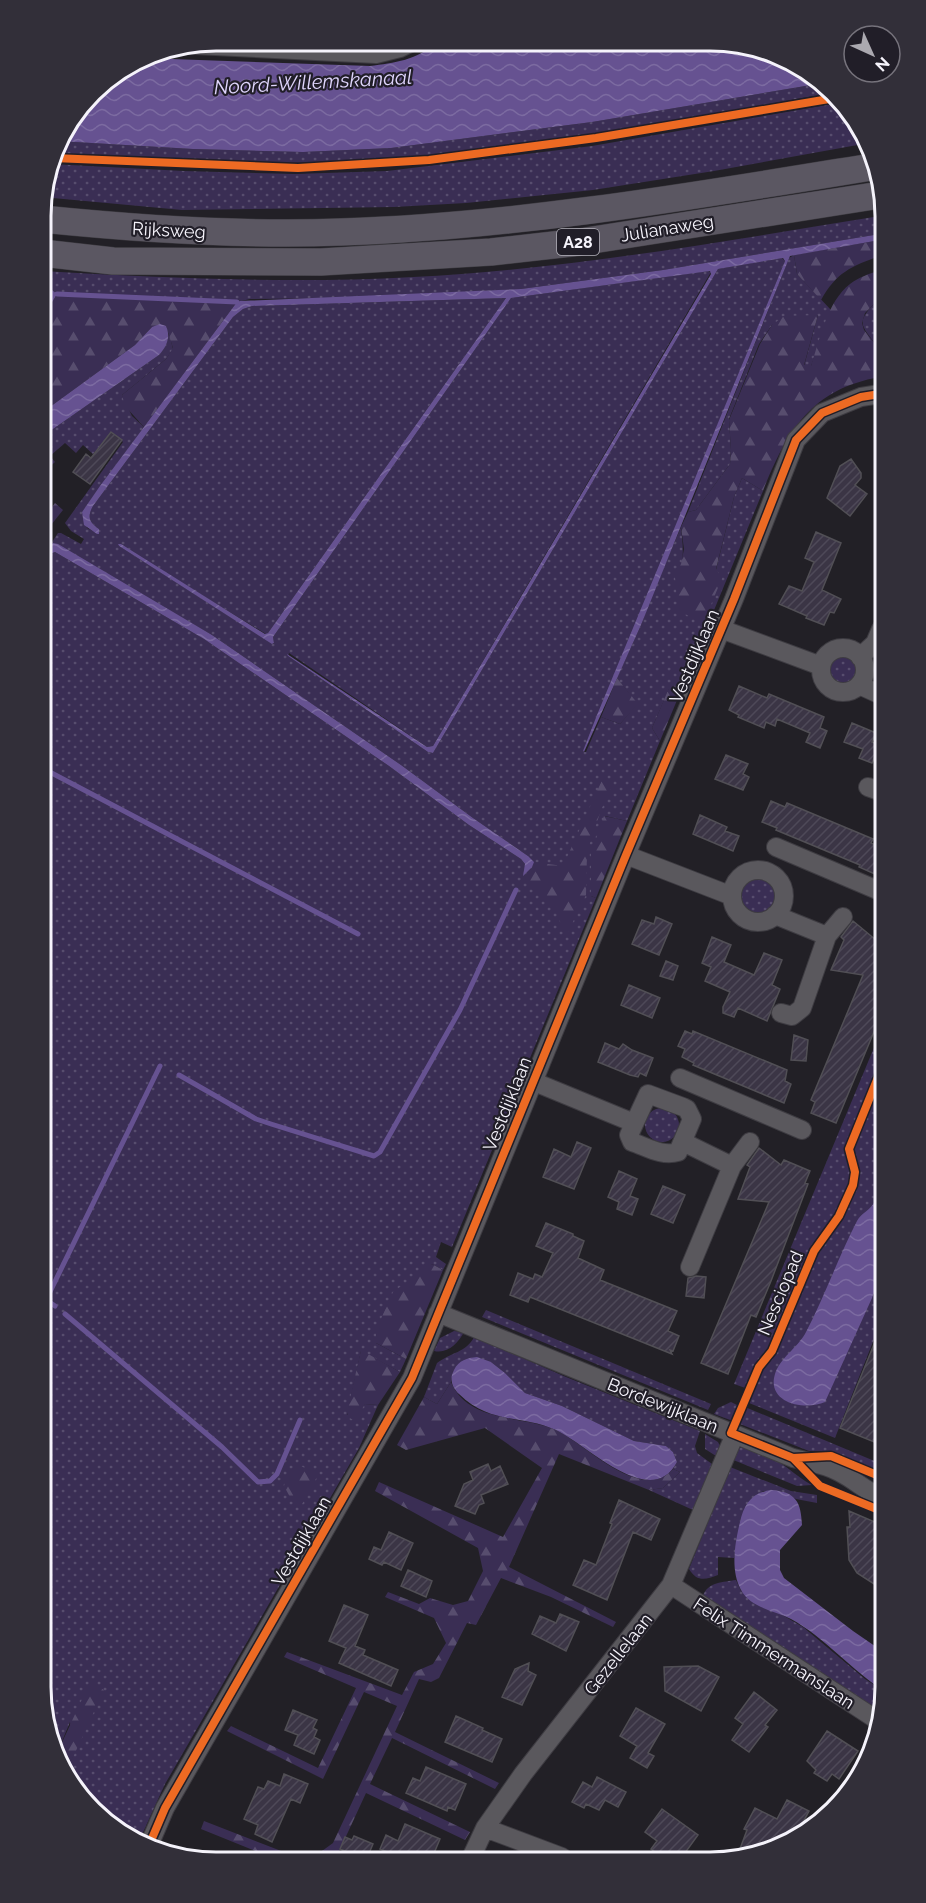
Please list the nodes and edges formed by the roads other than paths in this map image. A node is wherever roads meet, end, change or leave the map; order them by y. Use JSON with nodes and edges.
{"nodes":[{"id":1,"x":315,"y":51,"type":"edge"},
{"id":2,"x":388,"y":51,"type":"edge"},
{"id":3,"x":867,"y":168,"type":"edge"},
{"id":4,"x":874,"y":196,"type":"edge"},
{"id":5,"x":51,"y":220,"type":"edge"},
{"id":6,"x":296,"y":232,"type":"joint"},
{"id":7,"x":51,"y":255,"type":"edge"},
{"id":8,"x":273,"y":262,"type":"joint"},
{"id":9,"x":875,"y":395,"type":"edge"},
{"id":10,"x":721,"y":629,"type":"junction"},
{"id":11,"x":875,"y":643,"type":"edge"},
{"id":12,"x":860,"y":657,"type":"junction"},
{"id":13,"x":821,"y":666,"type":"junction"},
{"id":14,"x":860,"y":685,"type":"junction"},
{"id":15,"x":875,"y":692,"type":"edge"},
{"id":16,"x":776,"y":847,"type":"dead end"},
{"id":17,"x":626,"y":855,"type":"junction"},
{"id":18,"x":799,"y":858,"type":"junction"},
{"id":19,"x":781,"y":885,"type":"junction"},
{"id":20,"x":875,"y":889,"type":"edge"},
{"id":21,"x":732,"y":896,"type":"junction"},
{"id":22,"x":775,"y":915,"type":"junction"},
{"id":23,"x":843,"y":917,"type":"dead end"},
{"id":24,"x":827,"y":936,"type":"junction"},
{"id":25,"x":781,"y":1013,"type":"dead end"},
{"id":26,"x":680,"y":1077,"type":"dead end"},
{"id":27,"x":532,"y":1082,"type":"junction"},
{"id":28,"x":700,"y":1086,"type":"junction"},
{"id":29,"x":687,"y":1109,"type":"junction"},
{"id":30,"x":634,"y":1123,"type":"junction"},
{"id":31,"x":802,"y":1130,"type":"dead end"},
{"id":32,"x":683,"y":1142,"type":"junction"},
{"id":33,"x":750,"y":1142,"type":"dead end"},
{"id":34,"x":732,"y":1166,"type":"junction"},
{"id":35,"x":690,"y":1267,"type":"dead end"},
{"id":36,"x":438,"y":1313,"type":"junction"},
{"id":37,"x":735,"y":1434,"type":"junction"},
{"id":38,"x":875,"y":1495,"type":"edge"},
{"id":39,"x":671,"y":1585,"type":"junction"},
{"id":40,"x":872,"y":1717,"type":"edge"},
{"id":41,"x":486,"y":1828,"type":"junction"},
{"id":42,"x":152,"y":1839,"type":"edge"},
{"id":43,"x":474,"y":1852,"type":"edge"},
{"id":44,"x":549,"y":1852,"type":"edge"}],
"edges":[{"from":1,"to":2,"type":"street"},
{"from":3,"to":6,"type":"highway","name":"Julianaweg","number":"A28"},
{"from":4,"to":8,"type":"highway","name":"Julianaweg","number":"A28"},
{"from":5,"to":6,"type":"highway","name":"Rijksweg","number":"A28"},
{"from":7,"to":8,"type":"highway","name":"Rijksweg","number":"A28"},
{"from":9,"to":10,"type":"street","name":"Vestdijklaan"},
{"from":10,"to":13,"type":"street"},
{"from":10,"to":17,"type":"street","name":"Vestdijklaan"},
{"from":11,"to":12,"type":"street"},
{"from":12,"to":13,"type":"street"},
{"from":12,"to":14,"type":"street"},
{"from":13,"to":14,"type":"street"},
{"from":14,"to":15,"type":"street"},
{"from":16,"to":18,"type":"street"},
{"from":17,"to":21,"type":"street"},
{"from":17,"to":27,"type":"street","name":"Vestdijklaan"},
{"from":18,"to":19,"type":"street"},
{"from":18,"to":20,"type":"street"},
{"from":19,"to":21,"type":"street"},
{"from":19,"to":22,"type":"street"},
{"from":21,"to":22,"type":"street"},
{"from":22,"to":24,"type":"street"},
{"from":23,"to":24,"type":"street"},
{"from":24,"to":25,"type":"street"},
{"from":26,"to":28,"type":"street"},
{"from":27,"to":30,"type":"street"},
{"from":27,"to":36,"type":"street","name":"Vestdijklaan"},
{"from":28,"to":29,"type":"street"},
{"from":28,"to":31,"type":"street"},
{"from":29,"to":30,"type":"street"},
{"from":29,"to":32,"type":"street"},
{"from":30,"to":32,"type":"street"},
{"from":32,"to":34,"type":"street"},
{"from":33,"to":34,"type":"street"},
{"from":34,"to":35,"type":"street"},
{"from":36,"to":37,"type":"street","name":"Bordewijklaan"},
{"from":36,"to":42,"type":"street","name":"Vestdijklaan"},
{"from":37,"to":38,"type":"street","name":"Bordewijklaan"},
{"from":37,"to":39,"type":"street","name":"Gezellelaan"},
{"from":39,"to":40,"type":"street","name":"Felix Timmermanslaan"},
{"from":39,"to":41,"type":"street","name":"Gezellelaan"},
{"from":41,"to":43,"type":"street","name":"Gezellelaan"},
{"from":41,"to":44,"type":"street"}]}
